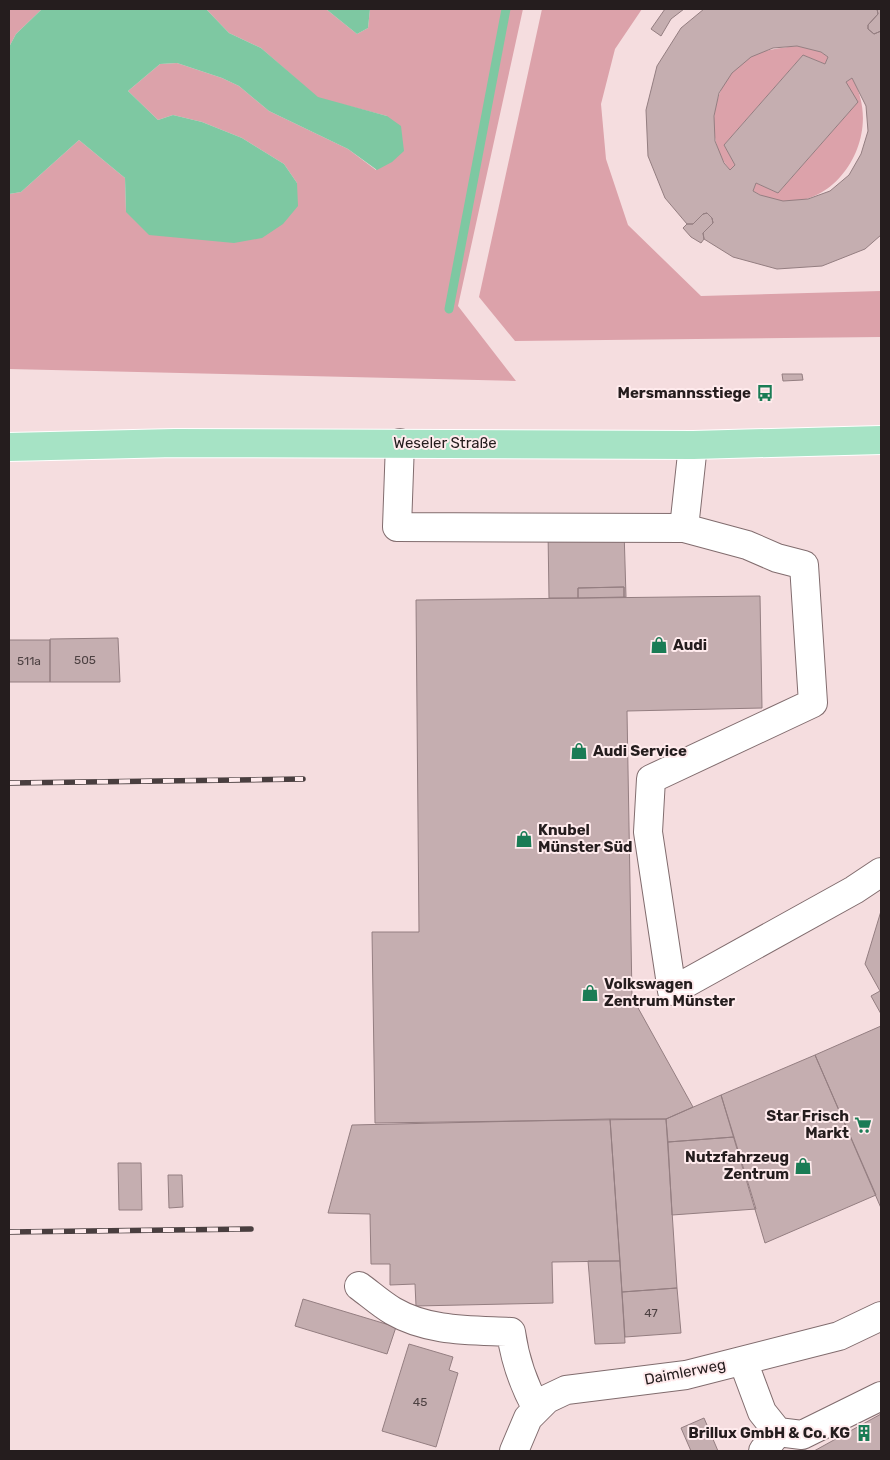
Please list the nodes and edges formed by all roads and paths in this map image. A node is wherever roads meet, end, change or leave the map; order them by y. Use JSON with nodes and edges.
{"nodes":[{"id":1,"x":881,"y":440,"type":"edge"},
{"id":2,"x":400,"y":443,"type":"junction"},
{"id":3,"x":693,"y":445,"type":"junction"},
{"id":4,"x":9,"y":446,"type":"edge"},
{"id":5,"x":684,"y":528,"type":"junction"},
{"id":6,"x":881,"y":872,"type":"edge"},
{"id":7,"x":359,"y":1286,"type":"dead end"},
{"id":8,"x":881,"y":1316,"type":"edge"},
{"id":9,"x":743,"y":1361,"type":"junction"},
{"id":10,"x":881,"y":1396,"type":"edge"},
{"id":11,"x":536,"y":1410,"type":"junction"},
{"id":12,"x":770,"y":1442,"type":"edge"},
{"id":13,"x":514,"y":1451,"type":"edge"}],
"edges":[{"from":1,"to":3,"type":"main road","name":"Weseler Straße"},
{"from":2,"to":3,"type":"main road","name":"Weseler Straße"},
{"from":2,"to":4,"type":"main road","name":"Weseler Straße"},
{"from":2,"to":5,"type":"street"},
{"from":3,"to":5,"type":"street"},
{"from":5,"to":6,"type":"street"},
{"from":7,"to":11,"type":"street"},
{"from":8,"to":9,"type":"street","name":"Daimlerweg"},
{"from":9,"to":11,"type":"street","name":"Daimlerweg"},
{"from":9,"to":12,"type":"street"},
{"from":10,"to":12,"type":"street"},
{"from":11,"to":13,"type":"street","name":"Daimlerweg"}]}
